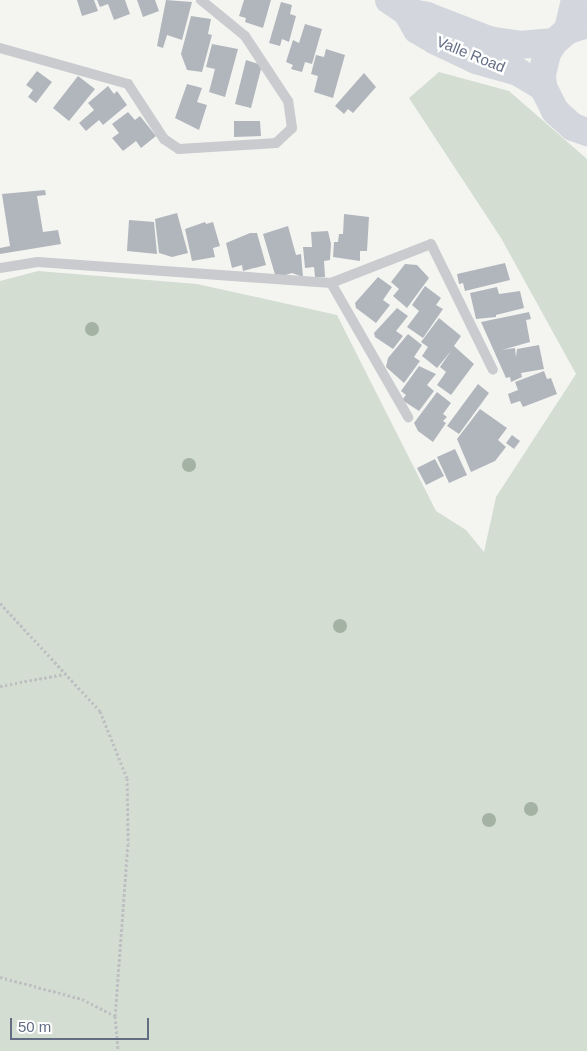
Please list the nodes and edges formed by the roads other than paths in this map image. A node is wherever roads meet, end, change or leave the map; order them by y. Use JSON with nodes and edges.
{"nodes":[{"id":1,"x":201,"y":0,"type":"edge"},
{"id":2,"x":575,"y":0,"type":"edge"},
{"id":3,"x":398,"y":6,"type":"edge"},
{"id":4,"x":570,"y":32,"type":"edge"},
{"id":5,"x":0,"y":48,"type":"edge"},
{"id":6,"x":543,"y":87,"type":"junction"},
{"id":7,"x":587,"y":132,"type":"edge"},
{"id":8,"x":0,"y":268,"type":"edge"},
{"id":9,"x":331,"y":283,"type":"junction"},
{"id":10,"x":494,"y":370,"type":"dead end"},
{"id":11,"x":408,"y":417,"type":"dead end"}],
"edges":[{"from":1,"to":5,"type":"lane"},
{"from":2,"to":4,"type":"main road"},
{"from":3,"to":4,"type":"main road","name":"Valle Road"},
{"from":3,"to":6,"type":"main road","name":"Valle Road"},
{"from":4,"to":6,"type":"main road"},
{"from":6,"to":7,"type":"main road"},
{"from":8,"to":9,"type":"lane"},
{"from":9,"to":10,"type":"lane"},
{"from":9,"to":11,"type":"lane"}]}
